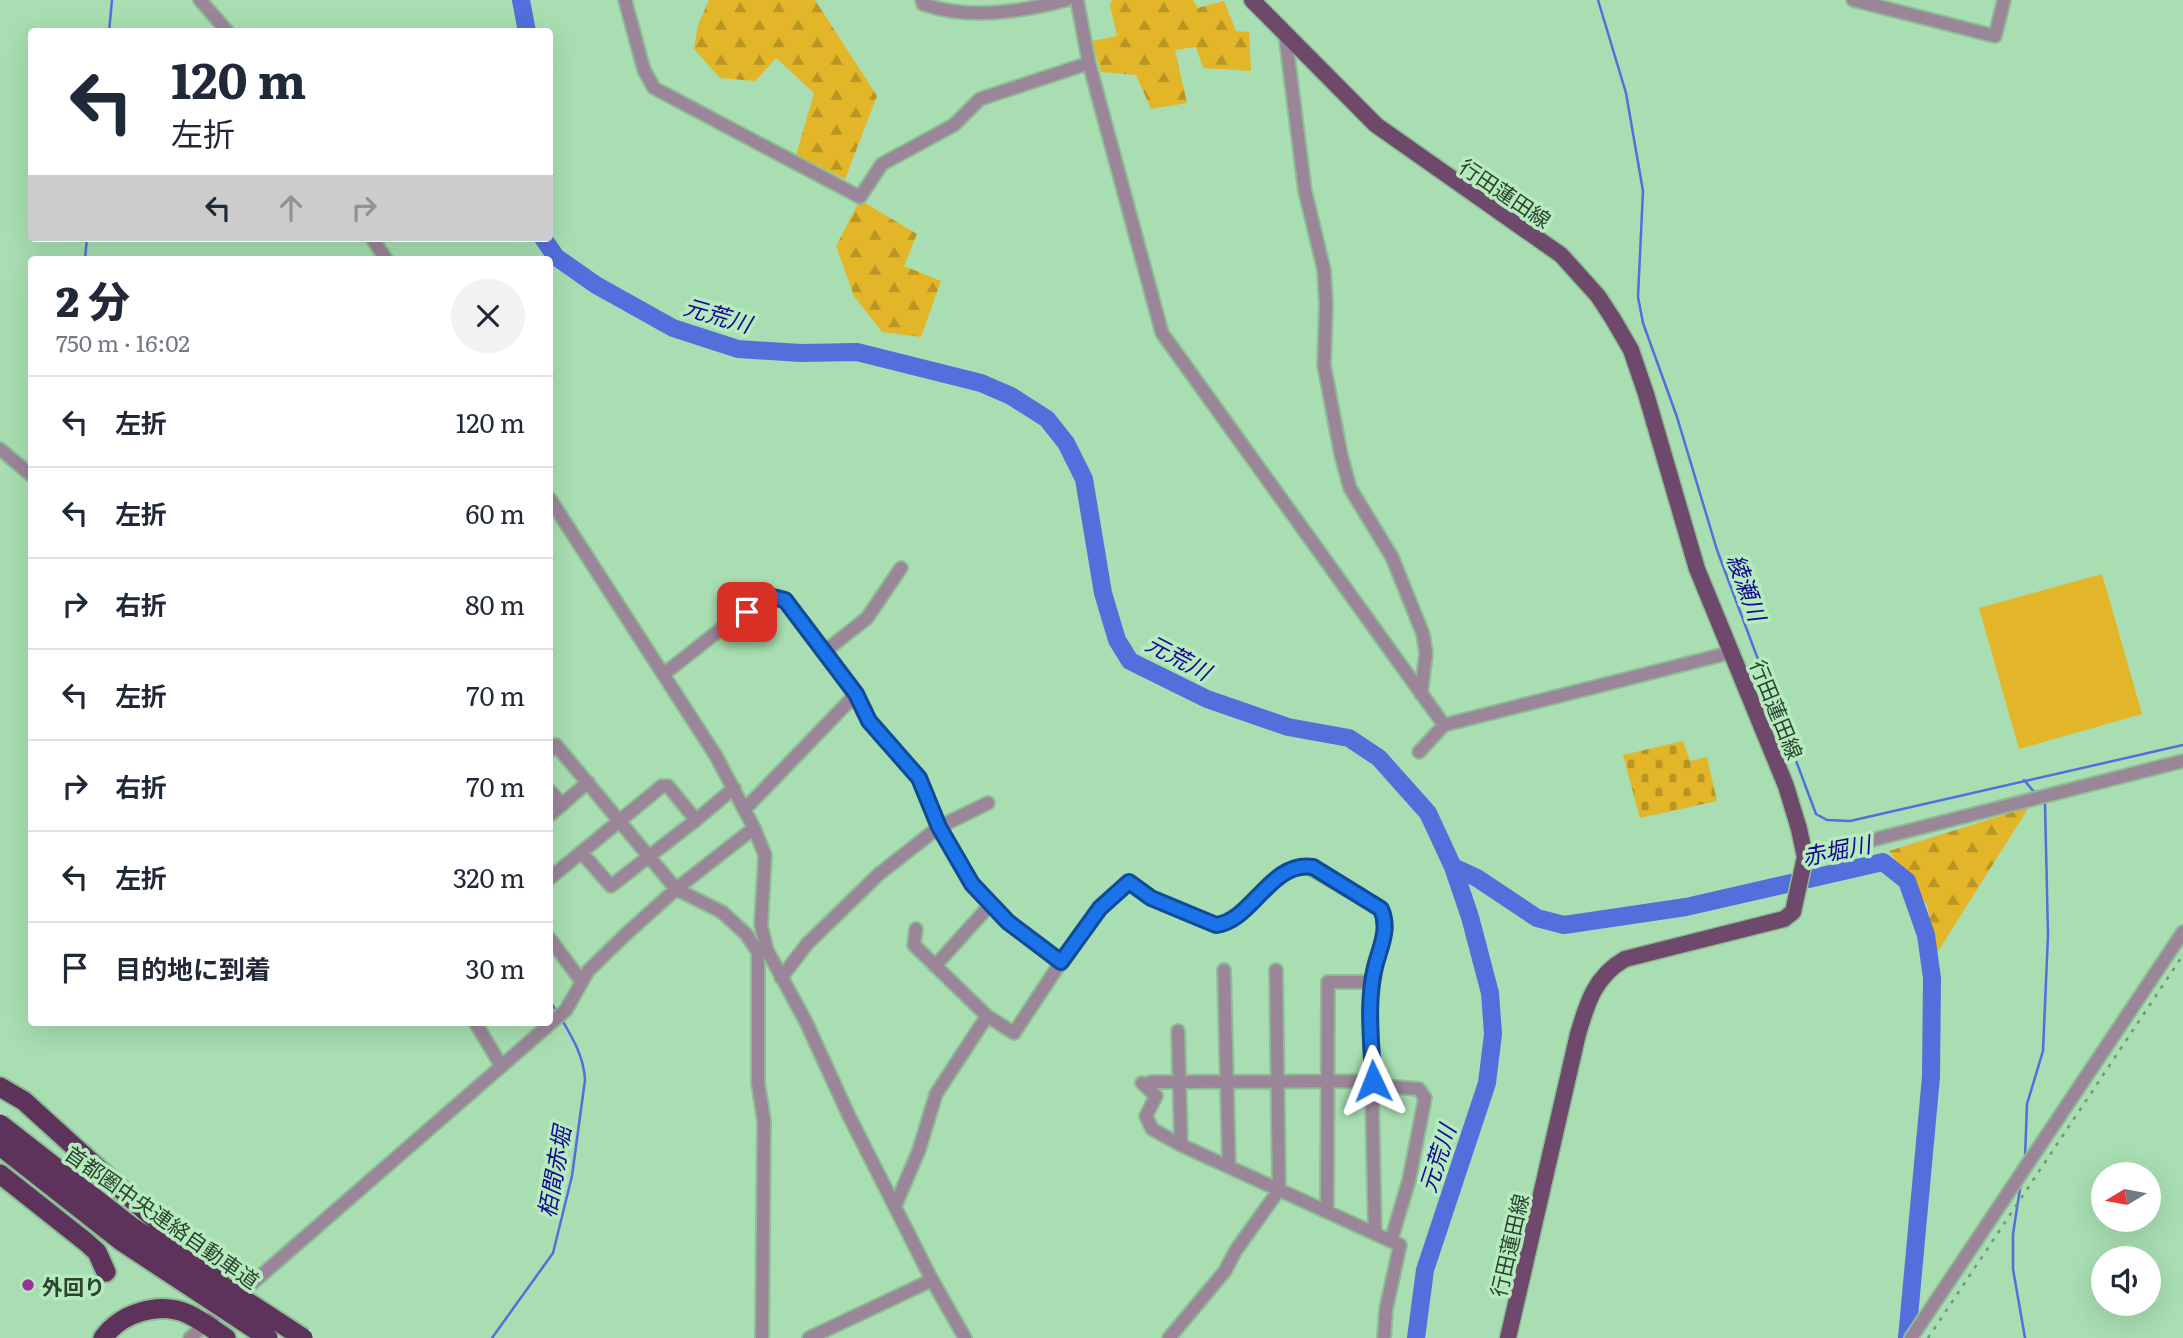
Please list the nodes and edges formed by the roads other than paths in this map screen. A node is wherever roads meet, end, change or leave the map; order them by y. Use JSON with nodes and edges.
{"nodes":[{"id":1,"x":200,"y":0,"type":"edge"},
{"id":2,"x":625,"y":0,"type":"edge"},
{"id":3,"x":922,"y":0,"type":"edge"},
{"id":4,"x":1066,"y":0,"type":"edge"},
{"id":5,"x":1077,"y":0,"type":"edge"},
{"id":6,"x":1252,"y":0,"type":"edge"},
{"id":7,"x":1853,"y":0,"type":"edge"},
{"id":8,"x":2004,"y":0,"type":"edge"},
{"id":9,"x":224,"y":28,"type":"edge"},
{"id":10,"x":1285,"y":33,"type":"junction"},
{"id":11,"x":1089,"y":63,"type":"junction"},
{"id":12,"x":0,"y":449,"type":"edge"},
{"id":13,"x":28,"y":473,"type":"edge"},
{"id":14,"x":553,"y":504,"type":"edge"},
{"id":15,"x":901,"y":568,"type":"dead end"},
{"id":16,"x":824,"y":652,"type":"junction"},
{"id":17,"x":1733,"y":652,"type":"junction"},
{"id":18,"x":663,"y":674,"type":"junction"},
{"id":19,"x":856,"y":694,"type":"junction"},
{"id":20,"x":1421,"y":694,"type":"junction"},
{"id":21,"x":1444,"y":725,"type":"junction"},
{"id":22,"x":553,"y":748,"type":"edge"},
{"id":23,"x":1419,"y":752,"type":"dead end"},
{"id":24,"x":2183,"y":761,"type":"edge"},
{"id":25,"x":588,"y":782,"type":"junction"},
{"id":26,"x":734,"y":789,"type":"junction"},
{"id":27,"x":553,"y":794,"type":"edge"},
{"id":28,"x":988,"y":803,"type":"dead end"},
{"id":29,"x":562,"y":805,"type":"junction"},
{"id":30,"x":745,"y":809,"type":"junction"},
{"id":31,"x":553,"y":812,"type":"edge"},
{"id":32,"x":696,"y":820,"type":"junction"},
{"id":33,"x":618,"y":822,"type":"junction"},
{"id":34,"x":939,"y":827,"type":"junction"},
{"id":35,"x":754,"y":828,"type":"junction"},
{"id":36,"x":581,"y":852,"type":"junction"},
{"id":37,"x":650,"y":856,"type":"junction"},
{"id":38,"x":1804,"y":860,"type":"junction"},
{"id":39,"x":553,"y":875,"type":"edge"},
{"id":40,"x":676,"y":889,"type":"junction"},
{"id":41,"x":990,"y":905,"type":"junction"},
{"id":42,"x":916,"y":929,"type":"dead end"},
{"id":43,"x":2183,"y":932,"type":"edge"},
{"id":44,"x":553,"y":943,"type":"edge"},
{"id":45,"x":762,"y":951,"type":"junction"},
{"id":46,"x":1061,"y":962,"type":"junction"},
{"id":47,"x":935,"y":966,"type":"junction"},
{"id":48,"x":1224,"y":970,"type":"dead end"},
{"id":49,"x":1276,"y":970,"type":"dead end"},
{"id":50,"x":781,"y":978,"type":"junction"},
{"id":51,"x":582,"y":982,"type":"junction"},
{"id":52,"x":1373,"y":982,"type":"junction"},
{"id":53,"x":987,"y":1016,"type":"junction"},
{"id":54,"x":553,"y":1020,"type":"edge"},
{"id":55,"x":477,"y":1026,"type":"edge"},
{"id":56,"x":546,"y":1026,"type":"edge"},
{"id":57,"x":1178,"y":1031,"type":"dead end"},
{"id":58,"x":500,"y":1064,"type":"junction"},
{"id":59,"x":1227,"y":1082,"type":"junction"},
{"id":60,"x":1277,"y":1082,"type":"junction"},
{"id":61,"x":1328,"y":1082,"type":"junction"},
{"id":62,"x":1180,"y":1083,"type":"junction"},
{"id":63,"x":1372,"y":1083,"type":"junction"},
{"id":64,"x":0,"y":1087,"type":"edge"},
{"id":65,"x":0,"y":1124,"type":"edge"},
{"id":66,"x":1181,"y":1145,"type":"junction"},
{"id":67,"x":0,"y":1146,"type":"edge"},
{"id":68,"x":1229,"y":1167,"type":"junction"},
{"id":69,"x":0,"y":1174,"type":"edge"},
{"id":70,"x":1279,"y":1190,"type":"junction"},
{"id":71,"x":896,"y":1204,"type":"junction"},
{"id":72,"x":1327,"y":1212,"type":"junction"},
{"id":73,"x":1375,"y":1234,"type":"junction"},
{"id":74,"x":1391,"y":1241,"type":"junction"},
{"id":75,"x":106,"y":1272,"type":"dead end"},
{"id":76,"x":932,"y":1280,"type":"junction"},
{"id":77,"x":210,"y":1320,"type":"dead end"},
{"id":78,"x":103,"y":1338,"type":"edge"},
{"id":79,"x":226,"y":1338,"type":"edge"},
{"id":80,"x":268,"y":1338,"type":"edge"},
{"id":81,"x":303,"y":1338,"type":"edge"},
{"id":82,"x":314,"y":1338,"type":"edge"},
{"id":83,"x":761,"y":1338,"type":"edge"},
{"id":84,"x":809,"y":1338,"type":"edge"},
{"id":85,"x":965,"y":1338,"type":"edge"},
{"id":86,"x":1169,"y":1338,"type":"edge"},
{"id":87,"x":1384,"y":1338,"type":"edge"},
{"id":88,"x":1508,"y":1338,"type":"edge"},
{"id":89,"x":1911,"y":1338,"type":"edge"}],
"edges":[{"from":1,"to":9,"type":"street"},
{"from":2,"to":11,"type":"street"},
{"from":3,"to":4,"type":"street"},
{"from":5,"to":11,"type":"street"},
{"from":6,"to":10,"type":"main road","name":"行田蓮田線"},
{"from":7,"to":8,"type":"street"},
{"from":10,"to":17,"type":"main road","name":"行田蓮田線"},
{"from":10,"to":20,"type":"street"},
{"from":11,"to":20,"type":"street"},
{"from":12,"to":13,"type":"street"},
{"from":14,"to":18,"type":"street"},
{"from":15,"to":16,"type":"street"},
{"from":16,"to":18,"type":"street"},
{"from":16,"to":19,"type":"street"},
{"from":17,"to":21,"type":"street"},
{"from":17,"to":38,"type":"main road","name":"行田蓮田線"},
{"from":18,"to":26,"type":"street"},
{"from":19,"to":30,"type":"street"},
{"from":19,"to":34,"type":"street"},
{"from":20,"to":21,"type":"street"},
{"from":21,"to":23,"type":"street"},
{"from":22,"to":25,"type":"street"},
{"from":24,"to":38,"type":"street"},
{"from":25,"to":29,"type":"street"},
{"from":25,"to":33,"type":"street"},
{"from":26,"to":30,"type":"street"},
{"from":26,"to":32,"type":"street"},
{"from":27,"to":29,"type":"street"},
{"from":28,"to":34,"type":"street"},
{"from":29,"to":31,"type":"street"},
{"from":30,"to":35,"type":"street"},
{"from":32,"to":33,"type":"street"},
{"from":32,"to":37,"type":"street"},
{"from":33,"to":36,"type":"street"},
{"from":33,"to":37,"type":"street"},
{"from":34,"to":41,"type":"street"},
{"from":34,"to":50,"type":"street"},
{"from":35,"to":40,"type":"street"},
{"from":35,"to":45,"type":"street"},
{"from":36,"to":37,"type":"street"},
{"from":36,"to":39,"type":"street"},
{"from":37,"to":40,"type":"street"},
{"from":38,"to":88,"type":"main road","name":"行田蓮田線"},
{"from":40,"to":45,"type":"street"},
{"from":40,"to":51,"type":"street"},
{"from":41,"to":46,"type":"street"},
{"from":41,"to":47,"type":"street"},
{"from":42,"to":47,"type":"street"},
{"from":43,"to":89,"type":"street"},
{"from":44,"to":51,"type":"street"},
{"from":45,"to":50,"type":"street"},
{"from":45,"to":83,"type":"street"},
{"from":46,"to":52,"type":"street"},
{"from":46,"to":53,"type":"street"},
{"from":47,"to":53,"type":"street"},
{"from":48,"to":59,"type":"street"},
{"from":49,"to":60,"type":"street"},
{"from":50,"to":71,"type":"street"},
{"from":51,"to":54,"type":"street"},
{"from":52,"to":61,"type":"street"},
{"from":52,"to":63,"type":"street"},
{"from":53,"to":71,"type":"street"},
{"from":55,"to":58,"type":"street"},
{"from":56,"to":58,"type":"street"},
{"from":57,"to":62,"type":"street"},
{"from":58,"to":77,"type":"street"},
{"from":59,"to":60,"type":"street"},
{"from":59,"to":62,"type":"street"},
{"from":59,"to":68,"type":"street"},
{"from":60,"to":61,"type":"street"},
{"from":60,"to":70,"type":"street"},
{"from":61,"to":63,"type":"street"},
{"from":61,"to":72,"type":"street"},
{"from":62,"to":66,"type":"street"},
{"from":62,"to":66,"type":"street"},
{"from":63,"to":73,"type":"street"},
{"from":63,"to":74,"type":"street"},
{"from":64,"to":82,"type":"highway","bridge":true},
{"from":65,"to":81,"type":"highway","name":"首都圏中央連絡自動車道","bridge":true},
{"from":66,"to":68,"type":"street"},
{"from":67,"to":80,"type":"highway","name":"首都圏中央連絡自動車道","bridge":true},
{"from":68,"to":70,"type":"street"},
{"from":69,"to":75,"type":"highway"},
{"from":70,"to":72,"type":"street"},
{"from":70,"to":86,"type":"street"},
{"from":71,"to":76,"type":"street"},
{"from":72,"to":73,"type":"street"},
{"from":73,"to":74,"type":"street"},
{"from":74,"to":87,"type":"street"},
{"from":76,"to":84,"type":"street"},
{"from":76,"to":85,"type":"street"},
{"from":78,"to":79,"type":"highway"}]}
